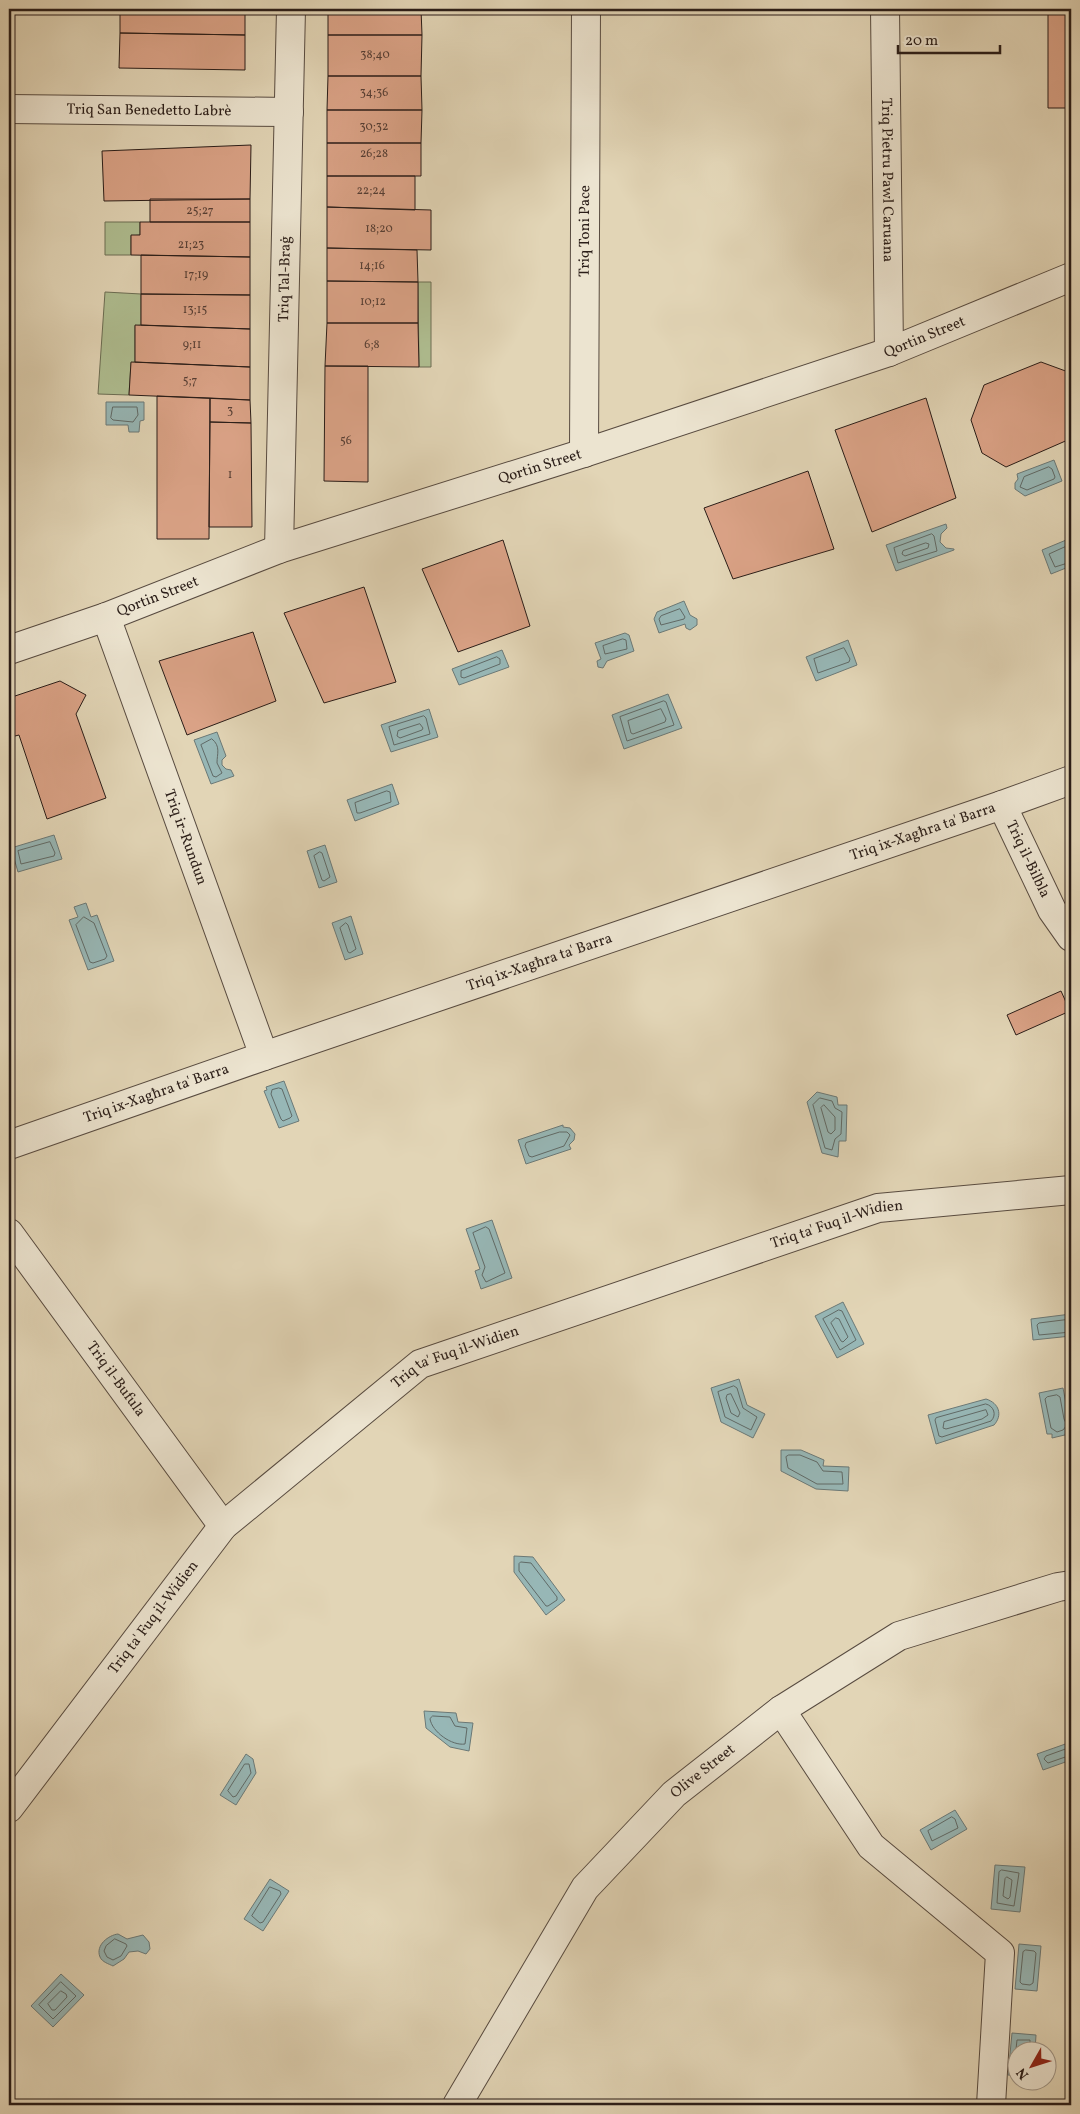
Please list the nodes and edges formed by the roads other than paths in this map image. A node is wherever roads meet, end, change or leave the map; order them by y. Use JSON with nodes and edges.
{"nodes":[{"id":1,"x":291,"y":9,"type":"edge"},
{"id":2,"x":586,"y":9,"type":"edge"},
{"id":3,"x":885,"y":9,"type":"edge"},
{"id":4,"x":9,"y":110,"type":"edge"},
{"id":5,"x":289,"y":112,"type":"junction"},
{"id":6,"x":1071,"y":277,"type":"edge"},
{"id":7,"x":889,"y":352,"type":"junction"},
{"id":8,"x":584,"y":453,"type":"junction"},
{"id":9,"x":280,"y":549,"type":"junction"},
{"id":10,"x":106,"y":617,"type":"junction"},
{"id":11,"x":9,"y":650,"type":"edge"},
{"id":12,"x":1071,"y":780,"type":"edge"},
{"id":13,"x":1002,"y":806,"type":"junction"},
{"id":14,"x":1071,"y":937,"type":"edge"},
{"id":15,"x":264,"y":1056,"type":"junction"},
{"id":16,"x":9,"y":1145,"type":"edge"},
{"id":17,"x":1071,"y":1190,"type":"edge"},
{"id":18,"x":9,"y":1233,"type":"edge"},
{"id":19,"x":223,"y":1526,"type":"junction"},
{"id":20,"x":1071,"y":1585,"type":"edge"},
{"id":21,"x":781,"y":1710,"type":"junction"},
{"id":22,"x":9,"y":1808,"type":"edge"},
{"id":23,"x":457,"y":2105,"type":"edge"},
{"id":24,"x":991,"y":2105,"type":"edge"}],
"edges":[{"from":1,"to":5,"type":"street","name":"Triq Tal-Braġ"},
{"from":2,"to":8,"type":"street","name":"Triq Toni Pace"},
{"from":3,"to":7,"type":"street","name":"Triq Pietru Pawl Caruana"},
{"from":4,"to":5,"type":"street","name":"Triq San Benedetto Labrè"},
{"from":5,"to":9,"type":"street","name":"Triq Tal-Braġ"},
{"from":6,"to":7,"type":"street","name":"Qortin Street"},
{"from":7,"to":8,"type":"street","name":"Qortin Street"},
{"from":8,"to":9,"type":"street","name":"Qortin Street"},
{"from":9,"to":10,"type":"street","name":"Qortin Street"},
{"from":10,"to":11,"type":"street","name":"Qortin Street"},
{"from":10,"to":15,"type":"street","name":"Triq ir-Rundun"},
{"from":12,"to":13,"type":"street","name":"Triq ix-Xagħra ta' Barra"},
{"from":13,"to":14,"type":"street","name":"Triq il-Bilbla"},
{"from":13,"to":15,"type":"street","name":"Triq ix-Xagħra ta' Barra"},
{"from":15,"to":16,"type":"street","name":"Triq ix-Xagħra ta' Barra"},
{"from":17,"to":19,"type":"street","name":"Triq ta' Fuq il-Widien"},
{"from":18,"to":19,"type":"street","name":"Triq il-Bufula"},
{"from":19,"to":22,"type":"street","name":"Triq ta' Fuq il-Widien"},
{"from":20,"to":21,"type":"street","name":"Olive Street"},
{"from":21,"to":23,"type":"street","name":"Olive Street"},
{"from":21,"to":24,"type":"street"}]}
